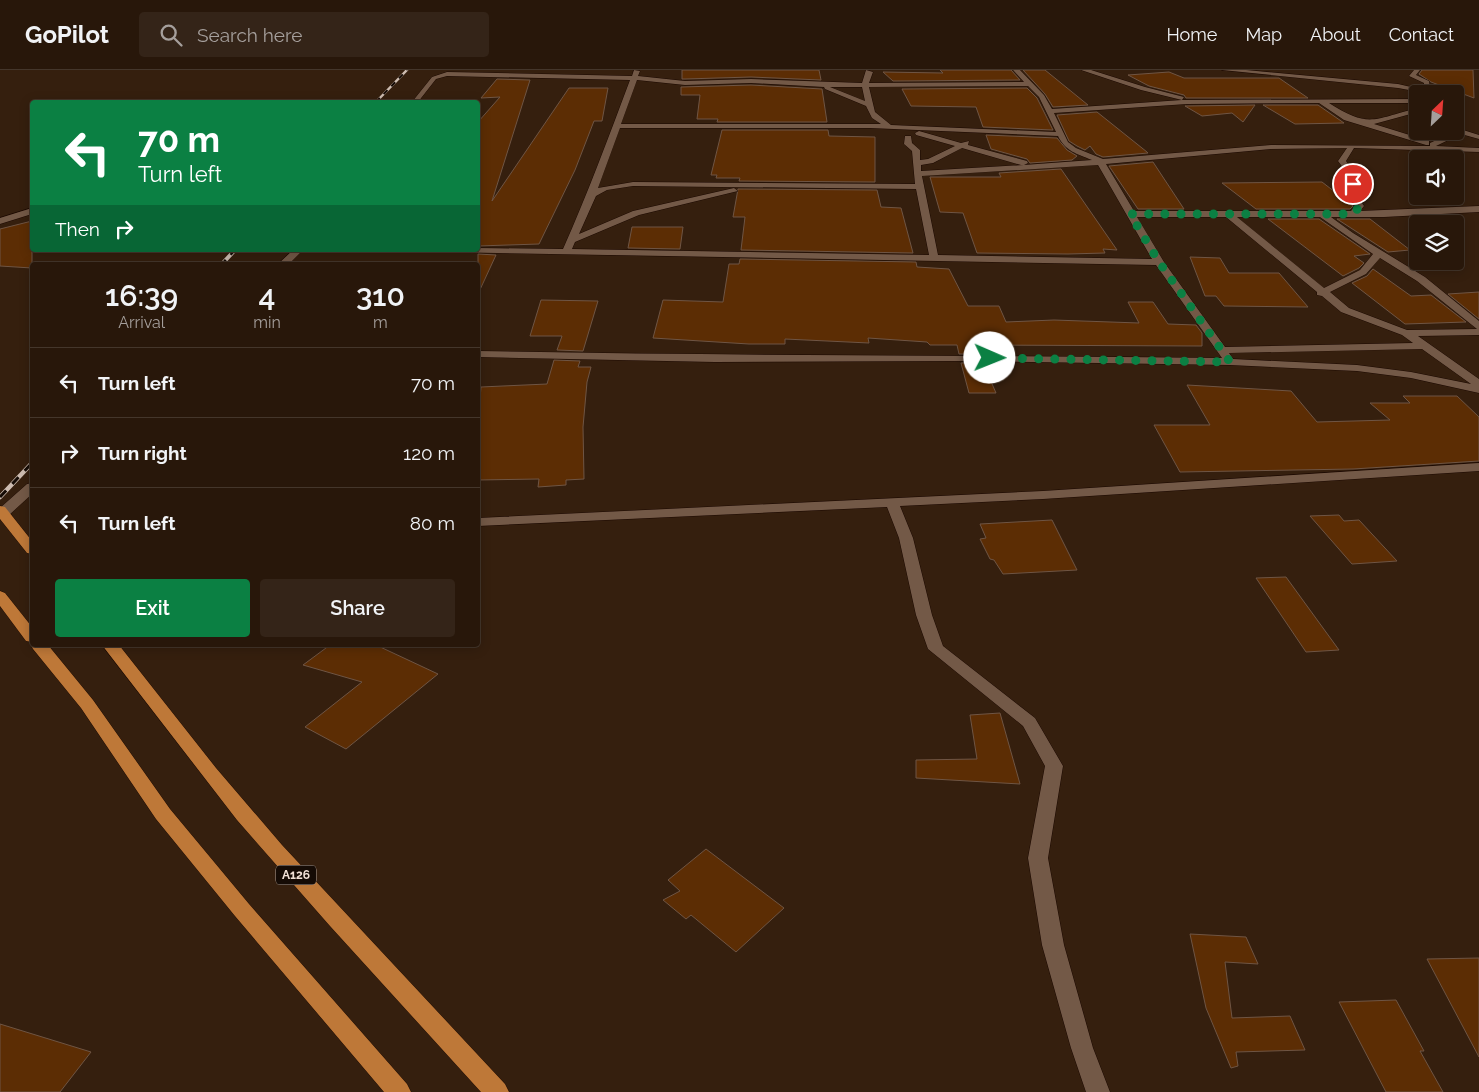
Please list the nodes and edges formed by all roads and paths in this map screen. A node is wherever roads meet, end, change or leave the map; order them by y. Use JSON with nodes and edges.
{"nodes":[{"id":1,"x":544,"y":70,"type":"edge"},
{"id":2,"x":869,"y":70,"type":"edge"},
{"id":3,"x":1016,"y":70,"type":"edge"},
{"id":4,"x":1084,"y":70,"type":"edge"},
{"id":5,"x":1225,"y":70,"type":"edge"},
{"id":6,"x":1280,"y":70,"type":"edge"},
{"id":7,"x":1324,"y":70,"type":"edge"},
{"id":8,"x":1417,"y":70,"type":"edge"},
{"id":9,"x":723,"y":72,"type":"dead end"},
{"id":10,"x":636,"y":74,"type":"edge"},
{"id":11,"x":1295,"y":75,"type":"junction"},
{"id":12,"x":538,"y":76,"type":"junction"},
{"id":13,"x":1333,"y":80,"type":"junction"},
{"id":14,"x":716,"y":83,"type":"junction"},
{"id":15,"x":816,"y":84,"type":"junction"},
{"id":16,"x":865,"y":84,"type":"junction"},
{"id":17,"x":1030,"y":84,"type":"junction"},
{"id":18,"x":1342,"y":84,"type":"junction"},
{"id":19,"x":1427,"y":85,"type":"edge"},
{"id":20,"x":1409,"y":89,"type":"edge"},
{"id":21,"x":417,"y":100,"type":"edge"},
{"id":22,"x":1203,"y":102,"type":"junction"},
{"id":23,"x":1322,"y":102,"type":"junction"},
{"id":24,"x":1345,"y":102,"type":"junction"},
{"id":25,"x":1404,"y":102,"type":"junction"},
{"id":26,"x":1409,"y":102,"type":"edge"},
{"id":27,"x":868,"y":104,"type":"junction"},
{"id":28,"x":1049,"y":111,"type":"junction"},
{"id":29,"x":1409,"y":112,"type":"edge"},
{"id":30,"x":1352,"y":120,"type":"junction"},
{"id":31,"x":1364,"y":124,"type":"junction"},
{"id":32,"x":615,"y":126,"type":"junction"},
{"id":33,"x":870,"y":126,"type":"junction"},
{"id":34,"x":888,"y":126,"type":"junction"},
{"id":35,"x":932,"y":127,"type":"junction"},
{"id":36,"x":991,"y":130,"type":"junction"},
{"id":37,"x":919,"y":133,"type":"junction"},
{"id":38,"x":1060,"y":134,"type":"junction"},
{"id":39,"x":1464,"y":136,"type":"edge"},
{"id":40,"x":908,"y":138,"type":"junction"},
{"id":41,"x":1479,"y":139,"type":"edge"},
{"id":42,"x":1440,"y":140,"type":"edge"},
{"id":43,"x":961,"y":145,"type":"junction"},
{"id":44,"x":1433,"y":145,"type":"junction"},
{"id":45,"x":1352,"y":146,"type":"junction"},
{"id":46,"x":1444,"y":149,"type":"junction"},
{"id":47,"x":1479,"y":150,"type":"edge"},
{"id":48,"x":1479,"y":158,"type":"edge"},
{"id":49,"x":1100,"y":161,"type":"junction"},
{"id":50,"x":917,"y":162,"type":"junction"},
{"id":51,"x":1038,"y":167,"type":"junction"},
{"id":52,"x":917,"y":174,"type":"junction"},
{"id":53,"x":920,"y":187,"type":"junction"},
{"id":54,"x":744,"y":188,"type":"junction"},
{"id":55,"x":592,"y":194,"type":"junction"},
{"id":56,"x":1479,"y":209,"type":"edge"},
{"id":57,"x":30,"y":212,"type":"edge"},
{"id":58,"x":1321,"y":213,"type":"junction"},
{"id":59,"x":1130,"y":214,"type":"junction"},
{"id":60,"x":1228,"y":214,"type":"junction"},
{"id":61,"x":1353,"y":214,"type":"junction"},
{"id":62,"x":0,"y":221,"type":"edge"},
{"id":63,"x":571,"y":241,"type":"junction"},
{"id":64,"x":480,"y":250,"type":"edge"},
{"id":65,"x":567,"y":251,"type":"junction"},
{"id":66,"x":296,"y":252,"type":"edge"},
{"id":67,"x":1379,"y":253,"type":"junction"},
{"id":68,"x":934,"y":258,"type":"junction"},
{"id":69,"x":285,"y":262,"type":"edge"},
{"id":70,"x":1159,"y":262,"type":"junction"},
{"id":71,"x":1321,"y":293,"type":"junction"},
{"id":72,"x":1479,"y":326,"type":"edge"},
{"id":73,"x":1479,"y":332,"type":"edge"},
{"id":74,"x":1406,"y":333,"type":"junction"},
{"id":75,"x":1424,"y":346,"type":"junction"},
{"id":76,"x":1221,"y":350,"type":"junction"},
{"id":77,"x":480,"y":354,"type":"edge"},
{"id":78,"x":1230,"y":362,"type":"junction"},
{"id":79,"x":1479,"y":384,"type":"edge"},
{"id":80,"x":1479,"y":389,"type":"edge"},
{"id":81,"x":1479,"y":467,"type":"edge"},
{"id":82,"x":30,"y":489,"type":"edge"},
{"id":83,"x":892,"y":502,"type":"junction"},
{"id":84,"x":1,"y":511,"type":"edge"},
{"id":85,"x":480,"y":522,"type":"edge"},
{"id":86,"x":30,"y":545,"type":"edge"},
{"id":87,"x":0,"y":596,"type":"edge"},
{"id":88,"x":30,"y":634,"type":"edge"},
{"id":89,"x":41,"y":647,"type":"edge"},
{"id":90,"x":112,"y":647,"type":"edge"},
{"id":91,"x":399,"y":1092,"type":"edge"},
{"id":92,"x":497,"y":1092,"type":"edge"},
{"id":93,"x":1098,"y":1092,"type":"edge"}],
"edges":[{"from":1,"to":12,"type":"street"},
{"from":2,"to":16,"type":"street"},
{"from":3,"to":17,"type":"street"},
{"from":4,"to":22,"type":"street"},
{"from":5,"to":11,"type":"street"},
{"from":6,"to":11,"type":"street"},
{"from":7,"to":13,"type":"street"},
{"from":8,"to":19,"type":"street"},
{"from":9,"to":14,"type":"street"},
{"from":10,"to":12,"type":"street"},
{"from":10,"to":14,"type":"street"},
{"from":10,"to":32,"type":"street"},
{"from":11,"to":13,"type":"street"},
{"from":12,"to":21,"type":"street"},
{"from":13,"to":18,"type":"street"},
{"from":13,"to":20,"type":"street"},
{"from":14,"to":15,"type":"street"},
{"from":15,"to":16,"type":"street"},
{"from":15,"to":27,"type":"street"},
{"from":16,"to":17,"type":"street"},
{"from":16,"to":27,"type":"street"},
{"from":17,"to":28,"type":"street"},
{"from":18,"to":24,"type":"street"},
{"from":18,"to":25,"type":"street"},
{"from":22,"to":23,"type":"street"},
{"from":22,"to":28,"type":"street"},
{"from":23,"to":24,"type":"street"},
{"from":23,"to":30,"type":"street"},
{"from":24,"to":25,"type":"street"},
{"from":24,"to":30,"type":"street"},
{"from":25,"to":26,"type":"street"},
{"from":27,"to":34,"type":"street"},
{"from":28,"to":38,"type":"street"},
{"from":29,"to":31,"type":"street"},
{"from":30,"to":31,"type":"street"},
{"from":31,"to":44,"type":"street"},
{"from":32,"to":33,"type":"street"},
{"from":32,"to":55,"type":"street"},
{"from":33,"to":34,"type":"street"},
{"from":33,"to":40,"type":"street"},
{"from":34,"to":35,"type":"street"},
{"from":35,"to":36,"type":"street"},
{"from":35,"to":37,"type":"street"},
{"from":36,"to":38,"type":"street"},
{"from":36,"to":43,"type":"street"},
{"from":37,"to":40,"type":"street"},
{"from":37,"to":43,"type":"street"},
{"from":38,"to":49,"type":"street"},
{"from":39,"to":41,"type":"street"},
{"from":40,"to":50,"type":"street"},
{"from":42,"to":44,"type":"street"},
{"from":43,"to":50,"type":"street"},
{"from":43,"to":51,"type":"street"},
{"from":44,"to":46,"type":"street"},
{"from":45,"to":46,"type":"street"},
{"from":45,"to":49,"type":"street"},
{"from":45,"to":61,"type":"street"},
{"from":46,"to":47,"type":"street"},
{"from":46,"to":48,"type":"street"},
{"from":49,"to":51,"type":"street"},
{"from":49,"to":59,"type":"street"},
{"from":50,"to":52,"type":"street"},
{"from":51,"to":52,"type":"street"},
{"from":52,"to":53,"type":"street"},
{"from":53,"to":54,"type":"street"},
{"from":53,"to":68,"type":"street"},
{"from":54,"to":55,"type":"street"},
{"from":54,"to":63,"type":"street"},
{"from":55,"to":63,"type":"street"},
{"from":56,"to":61,"type":"street"},
{"from":57,"to":62,"type":"street"},
{"from":58,"to":60,"type":"street"},
{"from":58,"to":61,"type":"street"},
{"from":58,"to":67,"type":"street"},
{"from":59,"to":60,"type":"street"},
{"from":59,"to":70,"type":"street"},
{"from":60,"to":71,"type":"street"},
{"from":63,"to":65,"type":"street"},
{"from":64,"to":65,"type":"street"},
{"from":65,"to":68,"type":"street"},
{"from":66,"to":69,"type":"street"},
{"from":67,"to":71,"type":"street"},
{"from":67,"to":72,"type":"street"},
{"from":68,"to":70,"type":"street"},
{"from":70,"to":76,"type":"street"},
{"from":71,"to":74,"type":"street"},
{"from":73,"to":74,"type":"street"},
{"from":74,"to":75,"type":"street"},
{"from":75,"to":76,"type":"street"},
{"from":75,"to":79,"type":"street"},
{"from":76,"to":78,"type":"street"},
{"from":77,"to":78,"type":"street"},
{"from":78,"to":80,"type":"street"},
{"from":81,"to":83,"type":"street"},
{"from":82,"to":84,"type":"street"},
{"from":83,"to":85,"type":"street"},
{"from":83,"to":93,"type":"street"},
{"from":84,"to":86,"type":"highway"},
{"from":87,"to":88,"type":"highway"},
{"from":89,"to":91,"type":"highway"},
{"from":90,"to":92,"type":"highway","number":"A126"}]}
